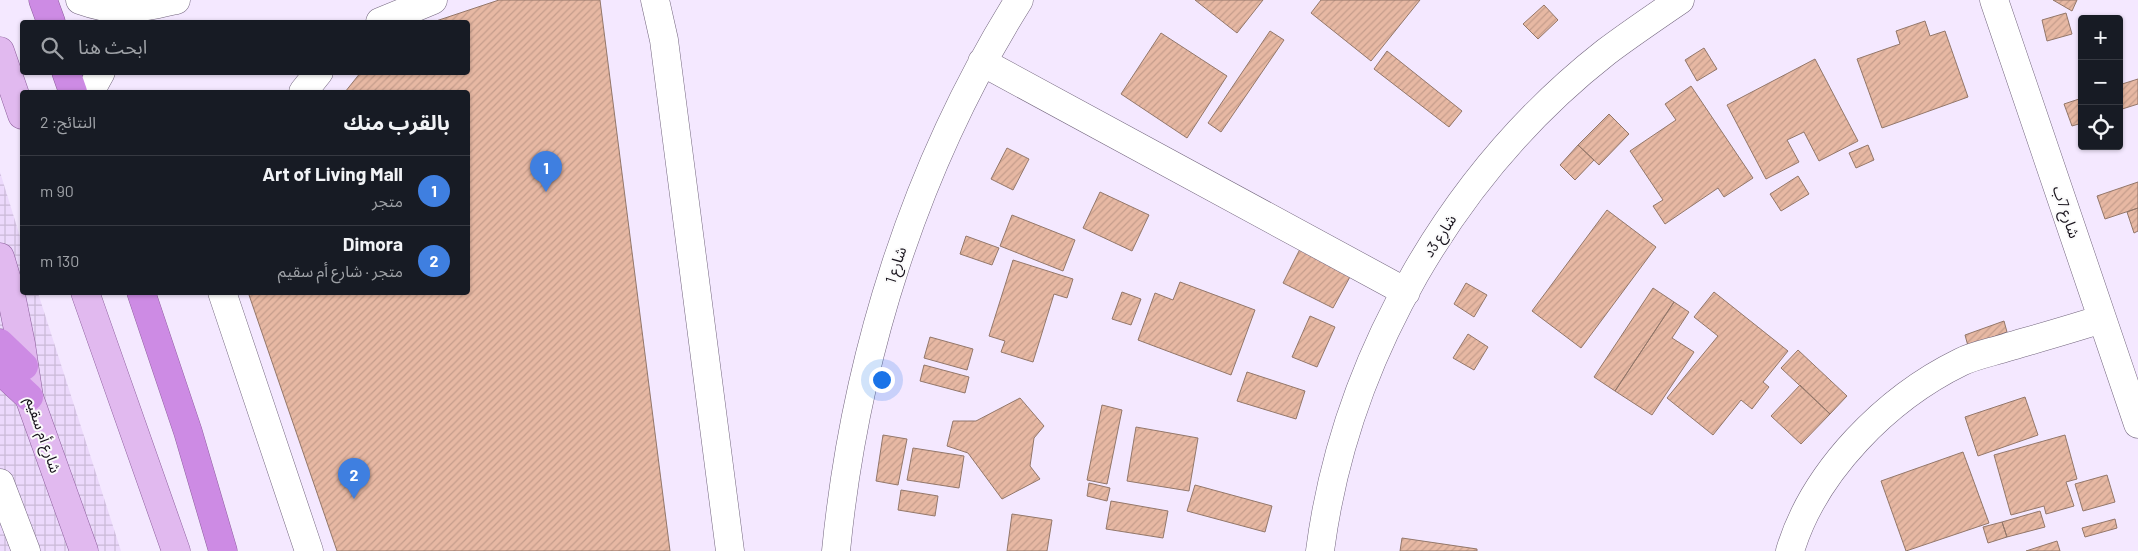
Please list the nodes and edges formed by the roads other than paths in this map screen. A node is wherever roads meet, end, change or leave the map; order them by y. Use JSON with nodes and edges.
{"nodes":[{"id":1,"x":44,"y":0,"type":"edge"},
{"id":2,"x":80,"y":0,"type":"edge"},
{"id":3,"x":176,"y":0,"type":"edge"},
{"id":4,"x":191,"y":0,"type":"edge"},
{"id":5,"x":433,"y":0,"type":"edge"},
{"id":6,"x":655,"y":0,"type":"edge"},
{"id":7,"x":1019,"y":0,"type":"edge"},
{"id":8,"x":1680,"y":0,"type":"edge"},
{"id":9,"x":1994,"y":0,"type":"edge"},
{"id":10,"x":49,"y":20,"type":"edge"},
{"id":11,"x":156,"y":20,"type":"edge"},
{"id":12,"x":385,"y":20,"type":"edge"},
{"id":13,"x":0,"y":51,"type":"edge"},
{"id":14,"x":982,"y":62,"type":"junction"},
{"id":15,"x":67,"y":75,"type":"edge"},
{"id":16,"x":99,"y":75,"type":"edge"},
{"id":17,"x":317,"y":75,"type":"edge"},
{"id":18,"x":72,"y":90,"type":"edge"},
{"id":19,"x":91,"y":90,"type":"edge"},
{"id":20,"x":306,"y":90,"type":"edge"},
{"id":21,"x":20,"y":109,"type":"edge"},
{"id":22,"x":0,"y":257,"type":"edge"},
{"id":23,"x":1406,"y":292,"type":"junction"},
{"id":24,"x":86,"y":295,"type":"edge"},
{"id":25,"x":142,"y":295,"type":"edge"},
{"id":26,"x":223,"y":295,"type":"edge"},
{"id":27,"x":2102,"y":319,"type":"junction"},
{"id":28,"x":0,"y":343,"type":"edge"},
{"id":29,"x":12,"y":368,"type":"edge"},
{"id":30,"x":2138,"y":424,"type":"edge"},
{"id":31,"x":0,"y":483,"type":"edge"},
{"id":32,"x":26,"y":551,"type":"edge"},
{"id":33,"x":84,"y":551,"type":"edge"},
{"id":34,"x":176,"y":551,"type":"edge"},
{"id":35,"x":222,"y":551,"type":"edge"},
{"id":36,"x":309,"y":551,"type":"edge"},
{"id":37,"x":730,"y":551,"type":"edge"},
{"id":38,"x":836,"y":551,"type":"edge"},
{"id":39,"x":1320,"y":551,"type":"edge"},
{"id":40,"x":1790,"y":551,"type":"edge"}],
"edges":[{"from":1,"to":10,"type":"highway"},
{"from":2,"to":3,"type":"street"},
{"from":4,"to":11,"type":"street"},
{"from":5,"to":12,"type":"street"},
{"from":6,"to":37,"type":"street"},
{"from":7,"to":14,"type":"street","name":"شارع 1"},
{"from":8,"to":23,"type":"street","name":"شارع 3د"},
{"from":9,"to":27,"type":"street","name":"شارع 7ب"},
{"from":13,"to":21,"type":"main road"},
{"from":14,"to":23,"type":"street"},
{"from":14,"to":38,"type":"street","name":"شارع 1"},
{"from":15,"to":18,"type":"highway"},
{"from":16,"to":19,"type":"street"},
{"from":17,"to":20,"type":"street"},
{"from":22,"to":29,"type":"main road","name":"شارع أم سقيم"},
{"from":23,"to":39,"type":"street","name":"شارع 3د"},
{"from":24,"to":34,"type":"main road"},
{"from":25,"to":35,"type":"highway"},
{"from":26,"to":36,"type":"street"},
{"from":27,"to":30,"type":"street","name":"شارع 7ب"},
{"from":27,"to":40,"type":"street"},
{"from":28,"to":29,"type":"highway"},
{"from":29,"to":33,"type":"main road","name":"شارع أم سقيم"},
{"from":31,"to":32,"type":"street"}]}
